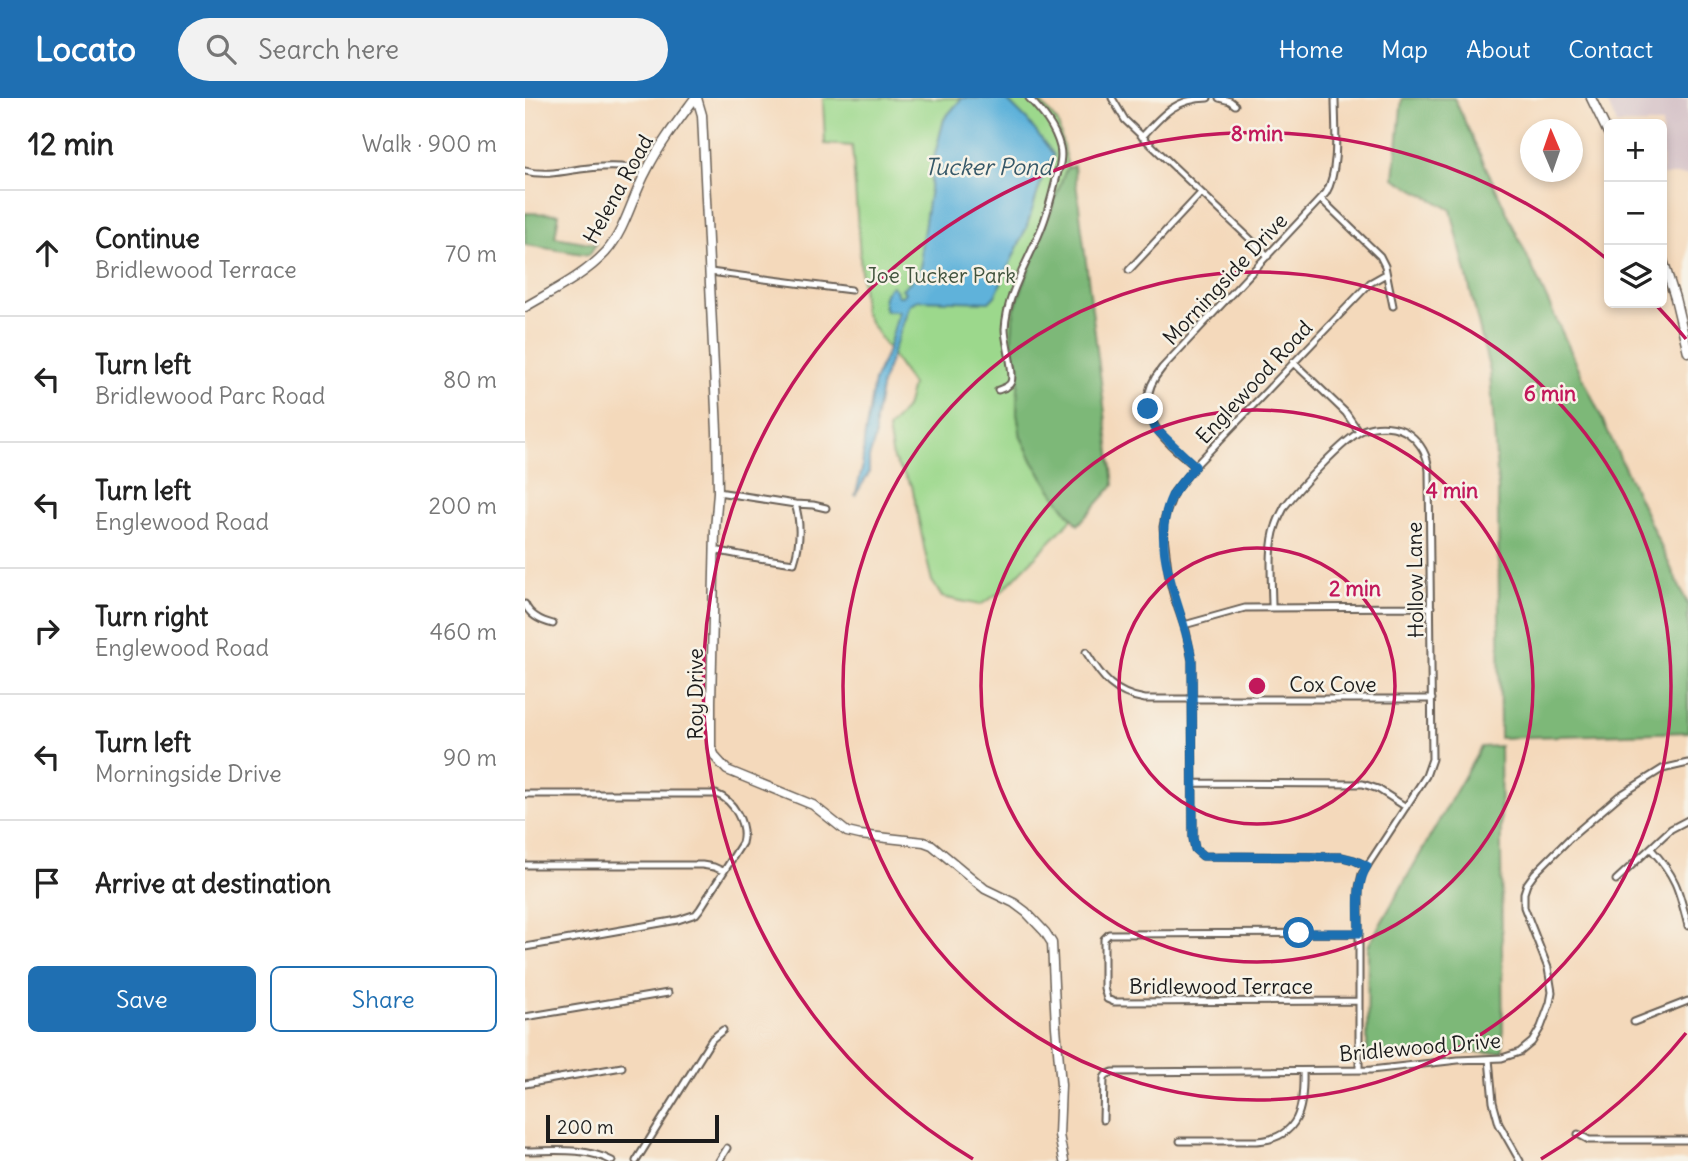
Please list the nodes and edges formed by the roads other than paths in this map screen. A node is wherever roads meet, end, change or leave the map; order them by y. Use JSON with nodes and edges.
{"nodes":[{"id":1,"x":696,"y":98,"type":"edge"},
{"id":2,"x":1029,"y":98,"type":"edge"},
{"id":3,"x":1112,"y":98,"type":"edge"},
{"id":4,"x":1208,"y":98,"type":"edge"},
{"id":5,"x":1219,"y":98,"type":"edge"},
{"id":6,"x":1335,"y":98,"type":"edge"},
{"id":7,"x":1591,"y":98,"type":"edge"},
{"id":8,"x":1235,"y":105,"type":"dead end"},
{"id":9,"x":1604,"y":125,"type":"edge"},
{"id":10,"x":1142,"y":137,"type":"junction"},
{"id":11,"x":525,"y":171,"type":"edge"},
{"id":12,"x":646,"y":171,"type":"junction"},
{"id":13,"x":1201,"y":192,"type":"junction"},
{"id":14,"x":1321,"y":199,"type":"junction"},
{"id":15,"x":1268,"y":256,"type":"junction"},
{"id":16,"x":1129,"y":270,"type":"dead end"},
{"id":17,"x":710,"y":272,"type":"junction"},
{"id":18,"x":1667,"y":273,"type":"edge"},
{"id":19,"x":1387,"y":274,"type":"junction"},
{"id":20,"x":851,"y":290,"type":"dead end"},
{"id":21,"x":526,"y":306,"type":"edge"},
{"id":22,"x":1393,"y":306,"type":"dead end"},
{"id":23,"x":1688,"y":352,"type":"edge"},
{"id":24,"x":1293,"y":362,"type":"junction"},
{"id":25,"x":998,"y":390,"type":"dead end"},
{"id":26,"x":1359,"y":432,"type":"junction"},
{"id":27,"x":1195,"y":466,"type":"junction"},
{"id":28,"x":718,"y":492,"type":"junction"},
{"id":29,"x":795,"y":505,"type":"junction"},
{"id":30,"x":826,"y":508,"type":"dead end"},
{"id":31,"x":714,"y":550,"type":"junction"},
{"id":32,"x":525,"y":604,"type":"edge"},
{"id":33,"x":1272,"y":607,"type":"junction"},
{"id":34,"x":1431,"y":607,"type":"junction"},
{"id":35,"x":553,"y":624,"type":"dead end"},
{"id":36,"x":1184,"y":625,"type":"junction"},
{"id":37,"x":1086,"y":652,"type":"dead end"},
{"id":38,"x":1432,"y":699,"type":"junction"},
{"id":39,"x":1193,"y":700,"type":"junction"},
{"id":40,"x":1688,"y":764,"type":"edge"},
{"id":41,"x":1193,"y":783,"type":"junction"},
{"id":42,"x":525,"y":794,"type":"edge"},
{"id":43,"x":1406,"y":807,"type":"junction"},
{"id":44,"x":1688,"y":820,"type":"edge"},
{"id":45,"x":1651,"y":849,"type":"junction"},
{"id":46,"x":525,"y":865,"type":"edge"},
{"id":47,"x":1367,"y":866,"type":"junction"},
{"id":48,"x":723,"y":871,"type":"junction"},
{"id":49,"x":1616,"y":880,"type":"dead end"},
{"id":50,"x":1688,"y":926,"type":"edge"},
{"id":51,"x":1359,"y":933,"type":"junction"},
{"id":52,"x":525,"y":947,"type":"edge"},
{"id":53,"x":668,"y":993,"type":"dead end"},
{"id":54,"x":1359,"y":1001,"type":"junction"},
{"id":55,"x":1688,"y":1001,"type":"edge"},
{"id":56,"x":525,"y":1017,"type":"edge"},
{"id":57,"x":1634,"y":1022,"type":"dead end"},
{"id":58,"x":723,"y":1030,"type":"dead end"},
{"id":59,"x":1489,"y":1059,"type":"junction"},
{"id":60,"x":622,"y":1067,"type":"dead end"},
{"id":61,"x":1359,"y":1070,"type":"junction"},
{"id":62,"x":1303,"y":1071,"type":"junction"},
{"id":63,"x":525,"y":1084,"type":"edge"},
{"id":64,"x":1104,"y":1120,"type":"dead end"},
{"id":65,"x":1578,"y":1134,"type":"dead end"},
{"id":66,"x":1688,"y":1140,"type":"edge"},
{"id":67,"x":1180,"y":1141,"type":"dead end"},
{"id":68,"x":727,"y":1148,"type":"dead end"},
{"id":69,"x":525,"y":1151,"type":"edge"},
{"id":70,"x":612,"y":1161,"type":"edge"},
{"id":71,"x":636,"y":1161,"type":"edge"},
{"id":72,"x":719,"y":1161,"type":"edge"},
{"id":73,"x":1064,"y":1161,"type":"edge"},
{"id":74,"x":1520,"y":1161,"type":"edge"}],
"edges":[{"from":1,"to":12,"type":"street","name":"Helena Road"},
{"from":1,"to":17,"type":"street","name":"Roy Drive"},
{"from":2,"to":25,"type":"street"},
{"from":3,"to":10,"type":"street"},
{"from":4,"to":10,"type":"street"},
{"from":5,"to":8,"type":"street"},
{"from":6,"to":14,"type":"street","name":"Morningside Drive"},
{"from":7,"to":9,"type":"street"},
{"from":10,"to":13,"type":"street"},
{"from":11,"to":12,"type":"street"},
{"from":12,"to":21,"type":"street","name":"Helena Road"},
{"from":13,"to":15,"type":"street"},
{"from":13,"to":16,"type":"street"},
{"from":14,"to":15,"type":"street","name":"Morningside Drive"},
{"from":14,"to":19,"type":"street"},
{"from":15,"to":27,"type":"street","name":"Morningside Drive"},
{"from":17,"to":20,"type":"street"},
{"from":17,"to":28,"type":"street","name":"Roy Drive"},
{"from":18,"to":23,"type":"street"},
{"from":19,"to":22,"type":"street"},
{"from":19,"to":24,"type":"street","name":"Englewood Road"},
{"from":24,"to":26,"type":"street"},
{"from":24,"to":27,"type":"street","name":"Englewood Road"},
{"from":26,"to":33,"type":"street"},
{"from":26,"to":34,"type":"street","name":"Hollow Lane"},
{"from":27,"to":36,"type":"street","name":"Englewood Road"},
{"from":28,"to":29,"type":"street"},
{"from":28,"to":31,"type":"street","name":"Roy Drive"},
{"from":29,"to":30,"type":"street"},
{"from":29,"to":31,"type":"street"},
{"from":31,"to":73,"type":"street","name":"Roy Drive"},
{"from":32,"to":35,"type":"street"},
{"from":33,"to":34,"type":"street"},
{"from":33,"to":36,"type":"street"},
{"from":34,"to":38,"type":"street","name":"Hollow Lane"},
{"from":36,"to":39,"type":"street","name":"Englewood Road"},
{"from":37,"to":39,"type":"street","name":"Cox Cove"},
{"from":38,"to":39,"type":"street","name":"Cox Cove"},
{"from":38,"to":43,"type":"street","name":"Hollow Lane"},
{"from":39,"to":41,"type":"street","name":"Englewood Road"},
{"from":40,"to":59,"type":"street","name":"Bridlewood Drive"},
{"from":41,"to":43,"type":"street"},
{"from":41,"to":47,"type":"street","name":"Englewood Road"},
{"from":42,"to":48,"type":"street"},
{"from":43,"to":47,"type":"street","name":"Hollow Lane"},
{"from":44,"to":45,"type":"street"},
{"from":45,"to":49,"type":"street"},
{"from":45,"to":50,"type":"street"},
{"from":46,"to":48,"type":"street"},
{"from":47,"to":51,"type":"street","name":"Hollow Lane"},
{"from":48,"to":52,"type":"street"},
{"from":51,"to":54,"type":"street","name":"Hollow Lane"},
{"from":51,"to":54,"type":"street","name":"Bridlewood Terrace"},
{"from":53,"to":56,"type":"street"},
{"from":54,"to":61,"type":"street","name":"Hollow Lane"},
{"from":55,"to":57,"type":"street"},
{"from":58,"to":71,"type":"street"},
{"from":59,"to":61,"type":"street","name":"Bridlewood Drive"},
{"from":59,"to":74,"type":"street"},
{"from":60,"to":63,"type":"street"},
{"from":61,"to":62,"type":"street","name":"Bridlewood Drive"},
{"from":62,"to":64,"type":"street","name":"Bridlewood Drive"},
{"from":62,"to":67,"type":"street"},
{"from":65,"to":66,"type":"street"},
{"from":68,"to":72,"type":"street"},
{"from":69,"to":70,"type":"street"}]}
